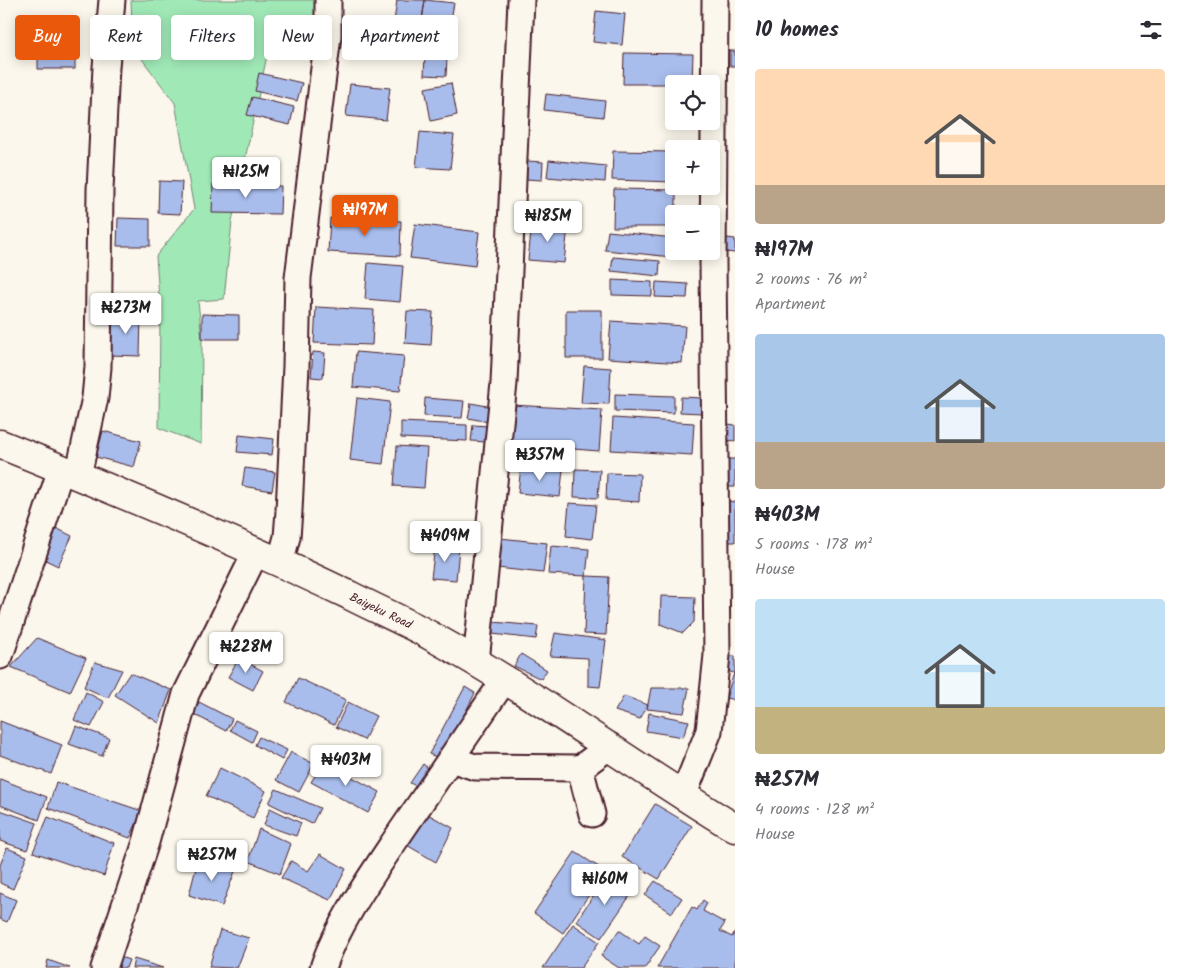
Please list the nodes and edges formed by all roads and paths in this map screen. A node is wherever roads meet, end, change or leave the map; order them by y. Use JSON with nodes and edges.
{"nodes":[{"id":1,"x":112,"y":0,"type":"edge"},
{"id":2,"x":328,"y":0,"type":"edge"},
{"id":3,"x":521,"y":0,"type":"edge"},
{"id":4,"x":715,"y":0,"type":"edge"},
{"id":5,"x":0,"y":444,"type":"edge"},
{"id":6,"x":70,"y":472,"type":"junction"},
{"id":7,"x":256,"y":552,"type":"junction"},
{"id":8,"x":280,"y":563,"type":"junction"},
{"id":9,"x":0,"y":656,"type":"edge"},
{"id":10,"x":476,"y":662,"type":"junction"},
{"id":11,"x":505,"y":679,"type":"junction"},
{"id":12,"x":610,"y":746,"type":"junction"},
{"id":13,"x":451,"y":759,"type":"junction"},
{"id":14,"x":580,"y":768,"type":"junction"},
{"id":15,"x":683,"y":796,"type":"junction"},
{"id":16,"x":592,"y":814,"type":"dead end"},
{"id":17,"x":735,"y":828,"type":"edge"},
{"id":18,"x":104,"y":968,"type":"edge"},
{"id":19,"x":323,"y":968,"type":"edge"}],
"edges":[{"from":1,"to":6,"type":"street"},
{"from":2,"to":8,"type":"street"},
{"from":3,"to":10,"type":"street"},
{"from":4,"to":15,"type":"street"},
{"from":5,"to":6,"type":"main road","name":"Baiyeku Road"},
{"from":6,"to":7,"type":"main road","name":"Baiyeku Road"},
{"from":6,"to":9,"type":"street"},
{"from":7,"to":8,"type":"main road","name":"Baiyeku Road"},
{"from":7,"to":18,"type":"street"},
{"from":8,"to":10,"type":"main road","name":"Baiyeku Road"},
{"from":10,"to":11,"type":"main road","name":"Baiyeku Road"},
{"from":11,"to":12,"type":"main road","name":"Baiyeku Road"},
{"from":11,"to":13,"type":"street"},
{"from":12,"to":14,"type":"street"},
{"from":12,"to":15,"type":"main road","name":"Baiyeku Road"},
{"from":13,"to":14,"type":"street"},
{"from":13,"to":19,"type":"street"},
{"from":14,"to":16,"type":"street"},
{"from":15,"to":17,"type":"main road","name":"Baiyeku Road"}]}
